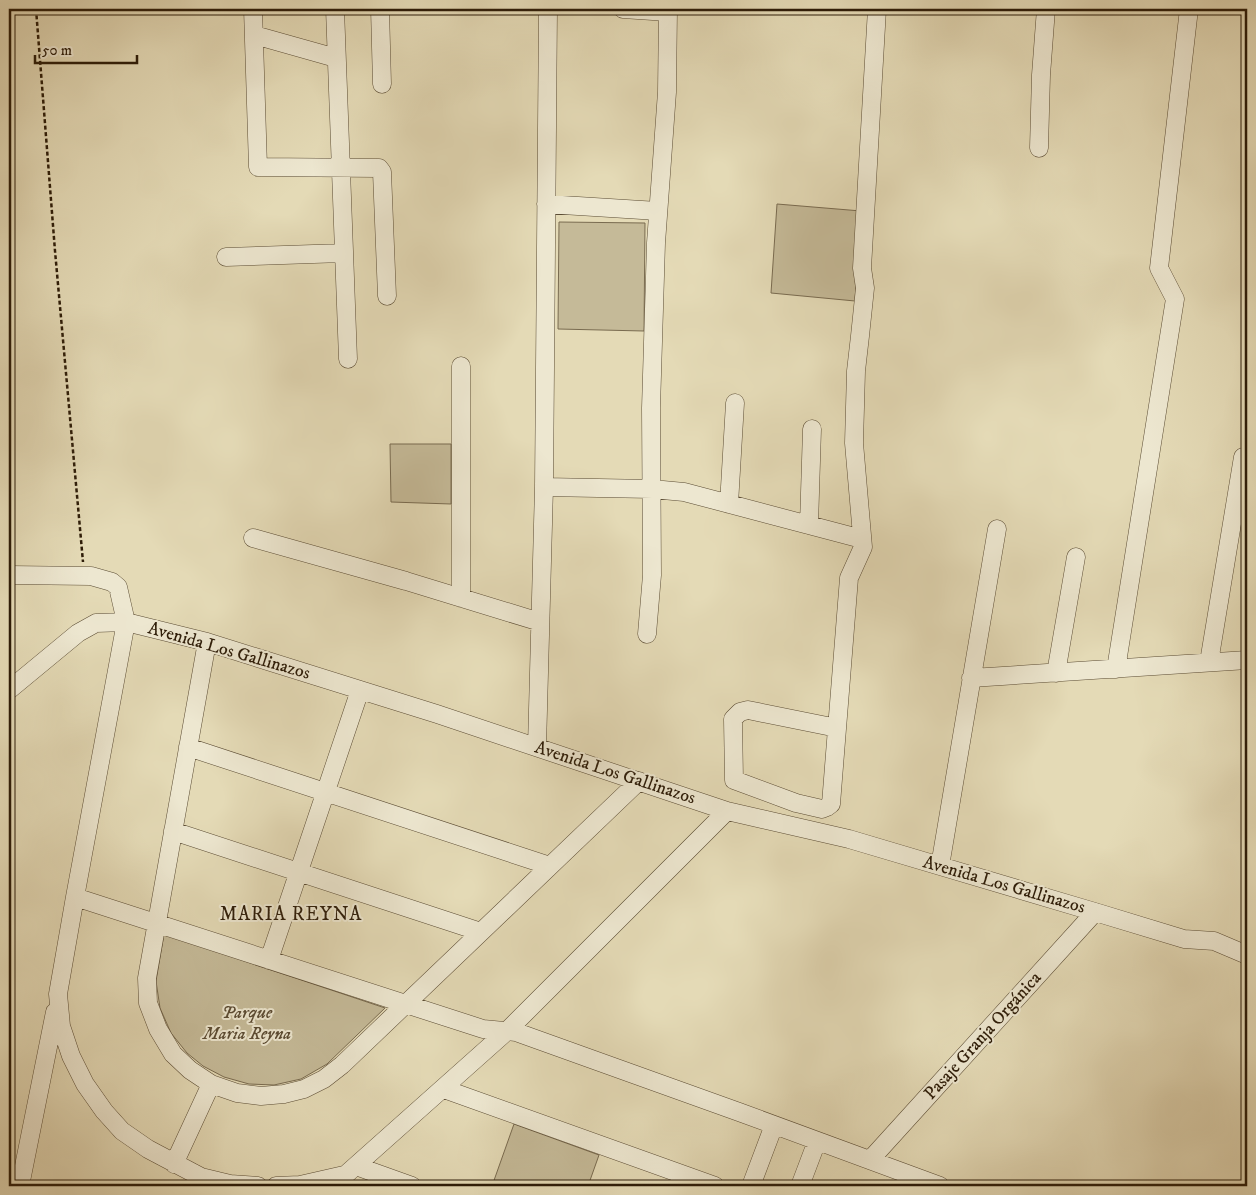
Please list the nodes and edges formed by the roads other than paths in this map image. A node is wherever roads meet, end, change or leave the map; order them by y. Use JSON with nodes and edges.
{"nodes":[{"id":1,"x":253,"y":9,"type":"edge"},
{"id":2,"x":335,"y":9,"type":"edge"},
{"id":3,"x":380,"y":9,"type":"edge"},
{"id":4,"x":548,"y":9,"type":"edge"},
{"id":5,"x":623,"y":9,"type":"edge"},
{"id":6,"x":878,"y":9,"type":"edge"},
{"id":7,"x":1046,"y":9,"type":"edge"},
{"id":8,"x":1190,"y":9,"type":"edge"},
{"id":9,"x":668,"y":10,"type":"edge"},
{"id":10,"x":254,"y":35,"type":"junction"},
{"id":11,"x":336,"y":58,"type":"junction"},
{"id":12,"x":382,"y":84,"type":"dead end"},
{"id":13,"x":1039,"y":148,"type":"dead end"},
{"id":14,"x":340,"y":167,"type":"junction"},
{"id":15,"x":546,"y":204,"type":"junction"},
{"id":16,"x":658,"y":211,"type":"junction"},
{"id":17,"x":343,"y":253,"type":"junction"},
{"id":18,"x":226,"y":257,"type":"dead end"},
{"id":19,"x":387,"y":296,"type":"dead end"},
{"id":20,"x":348,"y":359,"type":"dead end"},
{"id":21,"x":461,"y":366,"type":"dead end"},
{"id":22,"x":735,"y":403,"type":"dead end"},
{"id":23,"x":812,"y":430,"type":"dead end"},
{"id":24,"x":1244,"y":457,"type":"dead end"},
{"id":25,"x":544,"y":487,"type":"junction"},
{"id":26,"x":652,"y":489,"type":"junction"},
{"id":27,"x":729,"y":504,"type":"junction"},
{"id":28,"x":809,"y":525,"type":"junction"},
{"id":29,"x":997,"y":529,"type":"dead end"},
{"id":30,"x":253,"y":538,"type":"dead end"},
{"id":31,"x":862,"y":539,"type":"junction"},
{"id":32,"x":1076,"y":557,"type":"dead end"},
{"id":33,"x":9,"y":575,"type":"edge"},
{"id":34,"x":461,"y":598,"type":"junction"},
{"id":35,"x":126,"y":622,"type":"junction"},
{"id":36,"x":540,"y":622,"type":"junction"},
{"id":37,"x":647,"y":634,"type":"dead end"},
{"id":38,"x":206,"y":642,"type":"junction"},
{"id":39,"x":1247,"y":660,"type":"edge"},
{"id":40,"x":1209,"y":662,"type":"junction"},
{"id":41,"x":1116,"y":668,"type":"junction"},
{"id":42,"x":1056,"y":673,"type":"junction"},
{"id":43,"x":971,"y":678,"type":"junction"},
{"id":44,"x":9,"y":690,"type":"edge"},
{"id":45,"x":360,"y":690,"type":"junction"},
{"id":46,"x":837,"y":728,"type":"junction"},
{"id":47,"x":537,"y":738,"type":"junction"},
{"id":48,"x":188,"y":747,"type":"junction"},
{"id":49,"x":639,"y":780,"type":"junction"},
{"id":50,"x":326,"y":792,"type":"junction"},
{"id":51,"x":727,"y":810,"type":"junction"},
{"id":52,"x":173,"y":831,"type":"junction"},
{"id":53,"x":550,"y":866,"type":"junction"},
{"id":54,"x":940,"y":866,"type":"junction"},
{"id":55,"x":299,"y":872,"type":"junction"},
{"id":56,"x":75,"y":897,"type":"junction"},
{"id":57,"x":1095,"y":912,"type":"junction"},
{"id":58,"x":157,"y":923,"type":"junction"},
{"id":59,"x":481,"y":932,"type":"junction"},
{"id":60,"x":1247,"y":955,"type":"edge"},
{"id":61,"x":269,"y":960,"type":"junction"},
{"id":62,"x":58,"y":994,"type":"junction"},
{"id":63,"x":405,"y":1005,"type":"junction"},
{"id":64,"x":507,"y":1031,"type":"junction"},
{"id":65,"x":211,"y":1084,"type":"junction"},
{"id":66,"x":444,"y":1089,"type":"junction"},
{"id":67,"x":774,"y":1124,"type":"junction"},
{"id":68,"x":817,"y":1141,"type":"junction"},
{"id":69,"x":870,"y":1160,"type":"junction"},
{"id":70,"x":174,"y":1164,"type":"junction"},
{"id":71,"x":344,"y":1176,"type":"edge"},
{"id":72,"x":20,"y":1186,"type":"edge"},
{"id":73,"x":258,"y":1186,"type":"edge"},
{"id":74,"x":276,"y":1186,"type":"edge"},
{"id":75,"x":412,"y":1186,"type":"edge"},
{"id":76,"x":715,"y":1186,"type":"edge"},
{"id":77,"x":751,"y":1186,"type":"edge"},
{"id":78,"x":800,"y":1186,"type":"edge"},
{"id":79,"x":940,"y":1186,"type":"edge"}],
"edges":[{"from":1,"to":10,"type":"street"},
{"from":2,"to":11,"type":"street"},
{"from":3,"to":12,"type":"street"},
{"from":4,"to":15,"type":"street"},
{"from":5,"to":9,"type":"street"},
{"from":6,"to":31,"type":"street"},
{"from":7,"to":13,"type":"street"},
{"from":8,"to":41,"type":"street"},
{"from":9,"to":16,"type":"street"},
{"from":10,"to":11,"type":"street"},
{"from":10,"to":14,"type":"street"},
{"from":11,"to":14,"type":"street"},
{"from":14,"to":17,"type":"street"},
{"from":14,"to":19,"type":"street"},
{"from":15,"to":16,"type":"street"},
{"from":15,"to":25,"type":"street"},
{"from":16,"to":26,"type":"street"},
{"from":17,"to":18,"type":"street"},
{"from":17,"to":20,"type":"street"},
{"from":21,"to":34,"type":"street"},
{"from":22,"to":27,"type":"street"},
{"from":23,"to":28,"type":"street"},
{"from":24,"to":40,"type":"street"},
{"from":25,"to":26,"type":"street"},
{"from":25,"to":36,"type":"street"},
{"from":26,"to":27,"type":"street"},
{"from":26,"to":37,"type":"street"},
{"from":27,"to":28,"type":"street"},
{"from":28,"to":31,"type":"street"},
{"from":29,"to":43,"type":"street"},
{"from":30,"to":34,"type":"street"},
{"from":31,"to":46,"type":"street"},
{"from":32,"to":42,"type":"street"},
{"from":33,"to":35,"type":"street","name":"Avenida Los Gallinazos"},
{"from":34,"to":36,"type":"street"},
{"from":35,"to":38,"type":"street","name":"Avenida Los Gallinazos"},
{"from":35,"to":44,"type":"street"},
{"from":35,"to":56,"type":"street"},
{"from":36,"to":47,"type":"street"},
{"from":38,"to":45,"type":"street","name":"Avenida Los Gallinazos"},
{"from":38,"to":48,"type":"street"},
{"from":39,"to":40,"type":"street"},
{"from":40,"to":41,"type":"street"},
{"from":41,"to":42,"type":"street"},
{"from":42,"to":43,"type":"street"},
{"from":43,"to":54,"type":"street"},
{"from":45,"to":47,"type":"street","name":"Avenida Los Gallinazos"},
{"from":45,"to":50,"type":"street"},
{"from":46,"to":46,"type":"street"},
{"from":47,"to":49,"type":"street","name":"Avenida Los Gallinazos"},
{"from":48,"to":50,"type":"street"},
{"from":48,"to":52,"type":"street"},
{"from":49,"to":51,"type":"street","name":"Avenida Los Gallinazos"},
{"from":49,"to":53,"type":"street"},
{"from":50,"to":53,"type":"street"},
{"from":50,"to":55,"type":"street"},
{"from":51,"to":54,"type":"street","name":"Avenida Los Gallinazos"},
{"from":51,"to":64,"type":"street"},
{"from":52,"to":55,"type":"street"},
{"from":52,"to":58,"type":"street"},
{"from":53,"to":59,"type":"street"},
{"from":54,"to":57,"type":"street","name":"Avenida Los Gallinazos"},
{"from":55,"to":59,"type":"street"},
{"from":55,"to":61,"type":"street"},
{"from":56,"to":58,"type":"street"},
{"from":56,"to":62,"type":"street"},
{"from":57,"to":60,"type":"street","name":"Avenida Los Gallinazos"},
{"from":57,"to":69,"type":"street","name":"Pasaje Granja Orgánica"},
{"from":58,"to":61,"type":"street"},
{"from":58,"to":65,"type":"street"},
{"from":59,"to":63,"type":"street"},
{"from":61,"to":63,"type":"street"},
{"from":62,"to":70,"type":"street"},
{"from":62,"to":72,"type":"street"},
{"from":63,"to":64,"type":"street"},
{"from":63,"to":65,"type":"street"},
{"from":64,"to":66,"type":"street"},
{"from":64,"to":67,"type":"street"},
{"from":65,"to":70,"type":"street"},
{"from":66,"to":71,"type":"street"},
{"from":66,"to":76,"type":"street"},
{"from":67,"to":68,"type":"street"},
{"from":67,"to":77,"type":"street"},
{"from":68,"to":69,"type":"street"},
{"from":68,"to":78,"type":"street"},
{"from":69,"to":79,"type":"street"},
{"from":70,"to":73,"type":"street"},
{"from":71,"to":74,"type":"street"},
{"from":71,"to":75,"type":"street"}]}
